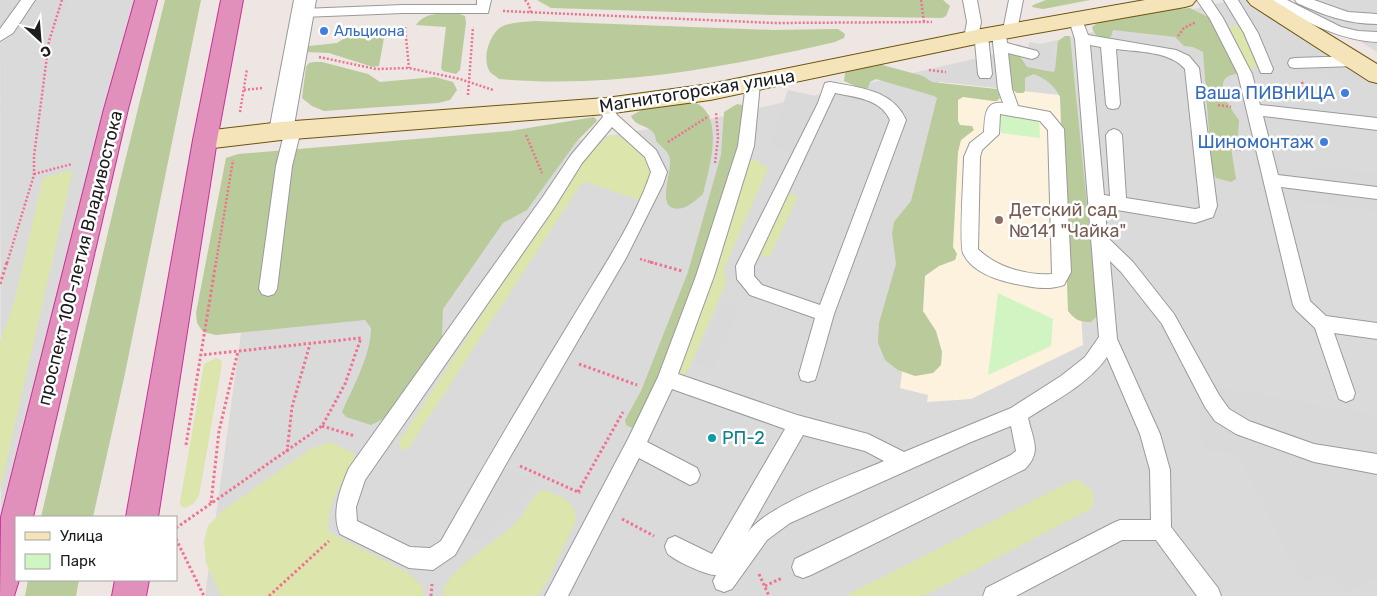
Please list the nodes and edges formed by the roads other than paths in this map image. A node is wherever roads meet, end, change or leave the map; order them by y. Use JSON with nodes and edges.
{"nodes":[{"id":1,"x":28,"y":0,"type":"edge"},
{"id":2,"x":146,"y":0,"type":"edge"},
{"id":3,"x":232,"y":0,"type":"edge"},
{"id":4,"x":970,"y":0,"type":"edge"},
{"id":5,"x":1016,"y":0,"type":"edge"},
{"id":6,"x":1204,"y":0,"type":"edge"},
{"id":7,"x":1231,"y":0,"type":"edge"},
{"id":8,"x":1258,"y":0,"type":"edge"},
{"id":9,"x":1276,"y":0,"type":"edge"},
{"id":10,"x":1302,"y":0,"type":"edge"},
{"id":11,"x":1176,"y":1,"type":"edge"},
{"id":12,"x":479,"y":4,"type":"edge"},
{"id":13,"x":303,"y":6,"type":"edge"},
{"id":14,"x":1377,"y":19,"type":"edge"},
{"id":15,"x":1079,"y":29,"type":"junction"},
{"id":16,"x":989,"y":34,"type":"junction"},
{"id":17,"x":0,"y":36,"type":"edge"},
{"id":18,"x":1377,"y":37,"type":"edge"},
{"id":19,"x":1108,"y":42,"type":"junction"},
{"id":20,"x":1032,"y":54,"type":"dead end"},
{"id":21,"x":1355,"y":61,"type":"junction"},
{"id":22,"x":1295,"y":64,"type":"dead end"},
{"id":23,"x":1266,"y":69,"type":"dead end"},
{"id":24,"x":985,"y":74,"type":"dead end"},
{"id":25,"x":1377,"y":75,"type":"edge"},
{"id":26,"x":824,"y":79,"type":"junction"},
{"id":27,"x":753,"y":84,"type":"junction"},
{"id":28,"x":1113,"y":104,"type":"dead end"},
{"id":29,"x":1012,"y":109,"type":"junction"},
{"id":30,"x":1254,"y":110,"type":"junction"},
{"id":31,"x":608,"y":112,"type":"junction"},
{"id":32,"x":1377,"y":124,"type":"edge"},
{"id":33,"x":287,"y":131,"type":"junction"},
{"id":34,"x":1114,"y":135,"type":"dead end"},
{"id":35,"x":204,"y":140,"type":"junction"},
{"id":36,"x":1272,"y":180,"type":"junction"},
{"id":37,"x":1377,"y":193,"type":"edge"},
{"id":38,"x":1097,"y":200,"type":"junction"},
{"id":39,"x":1118,"y":203,"type":"junction"},
{"id":40,"x":1098,"y":238,"type":"junction"},
{"id":41,"x":268,"y":289,"type":"dead end"},
{"id":42,"x":825,"y":314,"type":"junction"},
{"id":43,"x":1322,"y":322,"type":"junction"},
{"id":44,"x":1377,"y":331,"type":"edge"},
{"id":45,"x":1108,"y":339,"type":"junction"},
{"id":46,"x":808,"y":374,"type":"dead end"},
{"id":47,"x":667,"y":379,"type":"junction"},
{"id":48,"x":1346,"y":393,"type":"dead end"},
{"id":49,"x":1018,"y":414,"type":"junction"},
{"id":50,"x":799,"y":423,"type":"junction"},
{"id":51,"x":635,"y":446,"type":"junction"},
{"id":52,"x":900,"y":463,"type":"junction"},
{"id":53,"x":1377,"y":464,"type":"edge"},
{"id":54,"x":690,"y":475,"type":"dead end"},
{"id":55,"x":18,"y":516,"type":"edge"},
{"id":56,"x":142,"y":516,"type":"edge"},
{"id":57,"x":15,"y":526,"type":"edge"},
{"id":58,"x":1161,"y":530,"type":"junction"},
{"id":59,"x":675,"y":546,"type":"dead end"},
{"id":60,"x":803,"y":567,"type":"dead end"},
{"id":61,"x":132,"y":581,"type":"edge"},
{"id":62,"x":724,"y":581,"type":"dead end"},
{"id":63,"x":0,"y":590,"type":"edge"},
{"id":64,"x":130,"y":596,"type":"edge"},
{"id":65,"x":556,"y":596,"type":"edge"},
{"id":66,"x":994,"y":596,"type":"edge"},
{"id":67,"x":1210,"y":596,"type":"edge"}],
"edges":[{"from":1,"to":17,"type":"lane"},
{"from":2,"to":55,"type":"highway","name":"проспект 100-летия Владивостока"},
{"from":3,"to":35,"type":"highway"},
{"from":4,"to":16,"type":"lane"},
{"from":5,"to":16,"type":"lane"},
{"from":6,"to":30,"type":"lane"},
{"from":7,"to":23,"type":"lane"},
{"from":8,"to":21,"type":"main road"},
{"from":9,"to":18,"type":"lane"},
{"from":10,"to":14,"type":"lane"},
{"from":11,"to":15,"type":"main road","name":"Магнитогорская улица"},
{"from":12,"to":13,"type":"lane"},
{"from":13,"to":33,"type":"street"},
{"from":15,"to":16,"type":"main road","name":"Магнитогорская улица"},
{"from":15,"to":19,"type":"lane"},
{"from":15,"to":38,"type":"lane"},
{"from":16,"to":20,"type":"lane"},
{"from":16,"to":24,"type":"lane"},
{"from":16,"to":26,"type":"main road","name":"Магнитогорская улица"},
{"from":16,"to":29,"type":"lane"},
{"from":19,"to":28,"type":"lane"},
{"from":19,"to":39,"type":"lane"},
{"from":21,"to":22,"type":"lane"},
{"from":21,"to":25,"type":"main road"},
{"from":26,"to":27,"type":"main road","name":"Магнитогорская улица"},
{"from":26,"to":42,"type":"lane"},
{"from":26,"to":42,"type":"lane"},
{"from":27,"to":31,"type":"main road","name":"Магнитогорская улица"},
{"from":27,"to":47,"type":"lane"},
{"from":29,"to":29,"type":"lane"},
{"from":30,"to":32,"type":"lane"},
{"from":30,"to":36,"type":"lane"},
{"from":31,"to":31,"type":"lane"},
{"from":31,"to":33,"type":"main road","name":"Магнитогорская улица"},
{"from":33,"to":35,"type":"main road","name":"Магнитогорская улица"},
{"from":33,"to":41,"type":"lane"},
{"from":34,"to":39,"type":"lane"},
{"from":35,"to":56,"type":"highway"},
{"from":36,"to":37,"type":"lane"},
{"from":36,"to":43,"type":"lane"},
{"from":38,"to":39,"type":"lane"},
{"from":38,"to":40,"type":"lane"},
{"from":40,"to":45,"type":"lane"},
{"from":40,"to":53,"type":"lane"},
{"from":42,"to":46,"type":"lane"},
{"from":43,"to":44,"type":"lane"},
{"from":43,"to":48,"type":"lane"},
{"from":45,"to":49,"type":"lane"},
{"from":45,"to":58,"type":"lane"},
{"from":47,"to":50,"type":"lane"},
{"from":47,"to":51,"type":"lane"},
{"from":49,"to":52,"type":"lane"},
{"from":49,"to":60,"type":"lane"},
{"from":50,"to":52,"type":"lane"},
{"from":50,"to":59,"type":"lane"},
{"from":51,"to":54,"type":"lane"},
{"from":51,"to":65,"type":"lane"},
{"from":52,"to":62,"type":"lane"},
{"from":57,"to":63,"type":"highway"},
{"from":58,"to":66,"type":"lane"},
{"from":58,"to":67,"type":"lane"},
{"from":61,"to":64,"type":"highway"}]}
